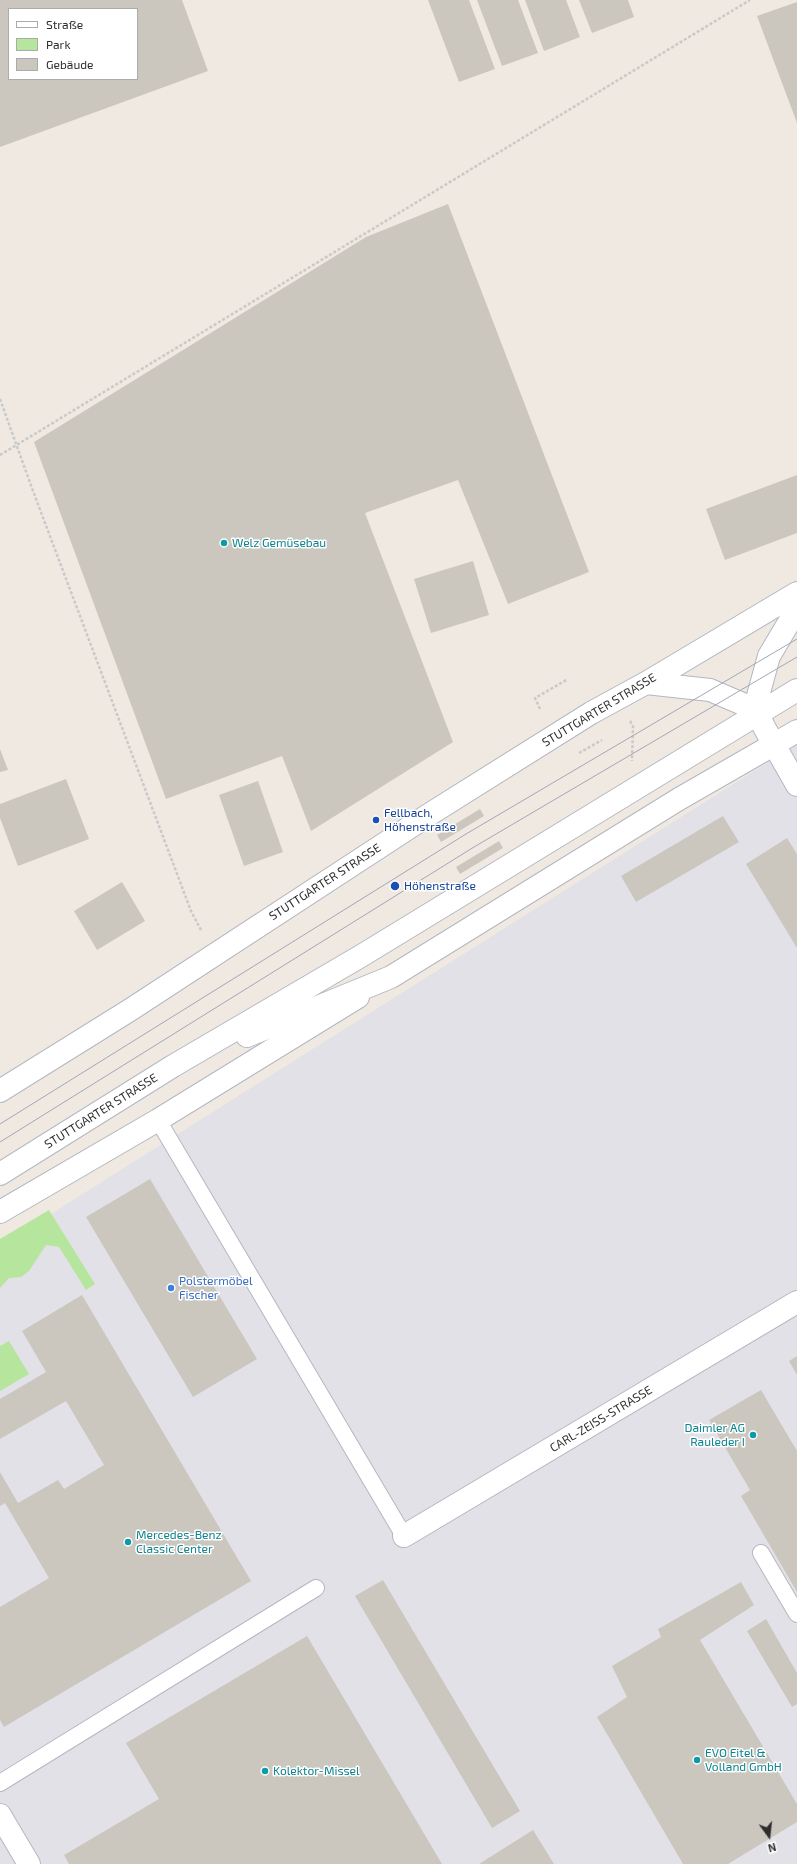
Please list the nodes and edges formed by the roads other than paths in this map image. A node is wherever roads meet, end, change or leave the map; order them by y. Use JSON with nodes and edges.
{"nodes":[{"id":1,"x":797,"y":593,"type":"edge"},
{"id":2,"x":797,"y":609,"type":"edge"},
{"id":3,"x":646,"y":683,"type":"junction"},
{"id":4,"x":797,"y":690,"type":"edge"},
{"id":5,"x":758,"y":713,"type":"junction"},
{"id":6,"x":797,"y":731,"type":"edge"},
{"id":7,"x":773,"y":745,"type":"junction"},
{"id":8,"x":797,"y":785,"type":"edge"},
{"id":9,"x":391,"y":977,"type":"junction"},
{"id":10,"x":174,"y":1066,"type":"junction"},
{"id":11,"x":0,"y":1091,"type":"edge"},
{"id":12,"x":158,"y":1120,"type":"junction"},
{"id":13,"x":0,"y":1174,"type":"edge"},
{"id":14,"x":0,"y":1212,"type":"edge"},
{"id":15,"x":797,"y":1302,"type":"edge"},
{"id":16,"x":404,"y":1536,"type":"joint"},
{"id":17,"x":761,"y":1553,"type":"dead end"},
{"id":18,"x":316,"y":1588,"type":"dead end"},
{"id":19,"x":797,"y":1614,"type":"edge"},
{"id":20,"x":0,"y":1783,"type":"edge"},
{"id":21,"x":0,"y":1815,"type":"edge"},
{"id":22,"x":29,"y":1864,"type":"edge"}],
"edges":[{"from":1,"to":3,"type":"main road","name":"STUTTGARTER STRASSE"},
{"from":2,"to":5,"type":"main road"},
{"from":3,"to":5,"type":"main road"},
{"from":3,"to":11,"type":"main road","name":"STUTTGARTER STRASSE"},
{"from":4,"to":5,"type":"main road","name":"STUTTGARTER STRASSE"},
{"from":5,"to":7,"type":"main road"},
{"from":5,"to":10,"type":"main road","name":"STUTTGARTER STRASSE"},
{"from":6,"to":7,"type":"main road"},
{"from":7,"to":8,"type":"main road"},
{"from":7,"to":9,"type":"main road"},
{"from":9,"to":10,"type":"main road"},
{"from":9,"to":12,"type":"main road"},
{"from":10,"to":13,"type":"main road","name":"STUTTGARTER STRASSE"},
{"from":12,"to":14,"type":"main road"},
{"from":12,"to":16,"type":"lane"},
{"from":15,"to":16,"type":"main road","name":"CARL-ZEISS-STRASSE"},
{"from":17,"to":19,"type":"lane"},
{"from":18,"to":20,"type":"lane"},
{"from":21,"to":22,"type":"main road"}]}
